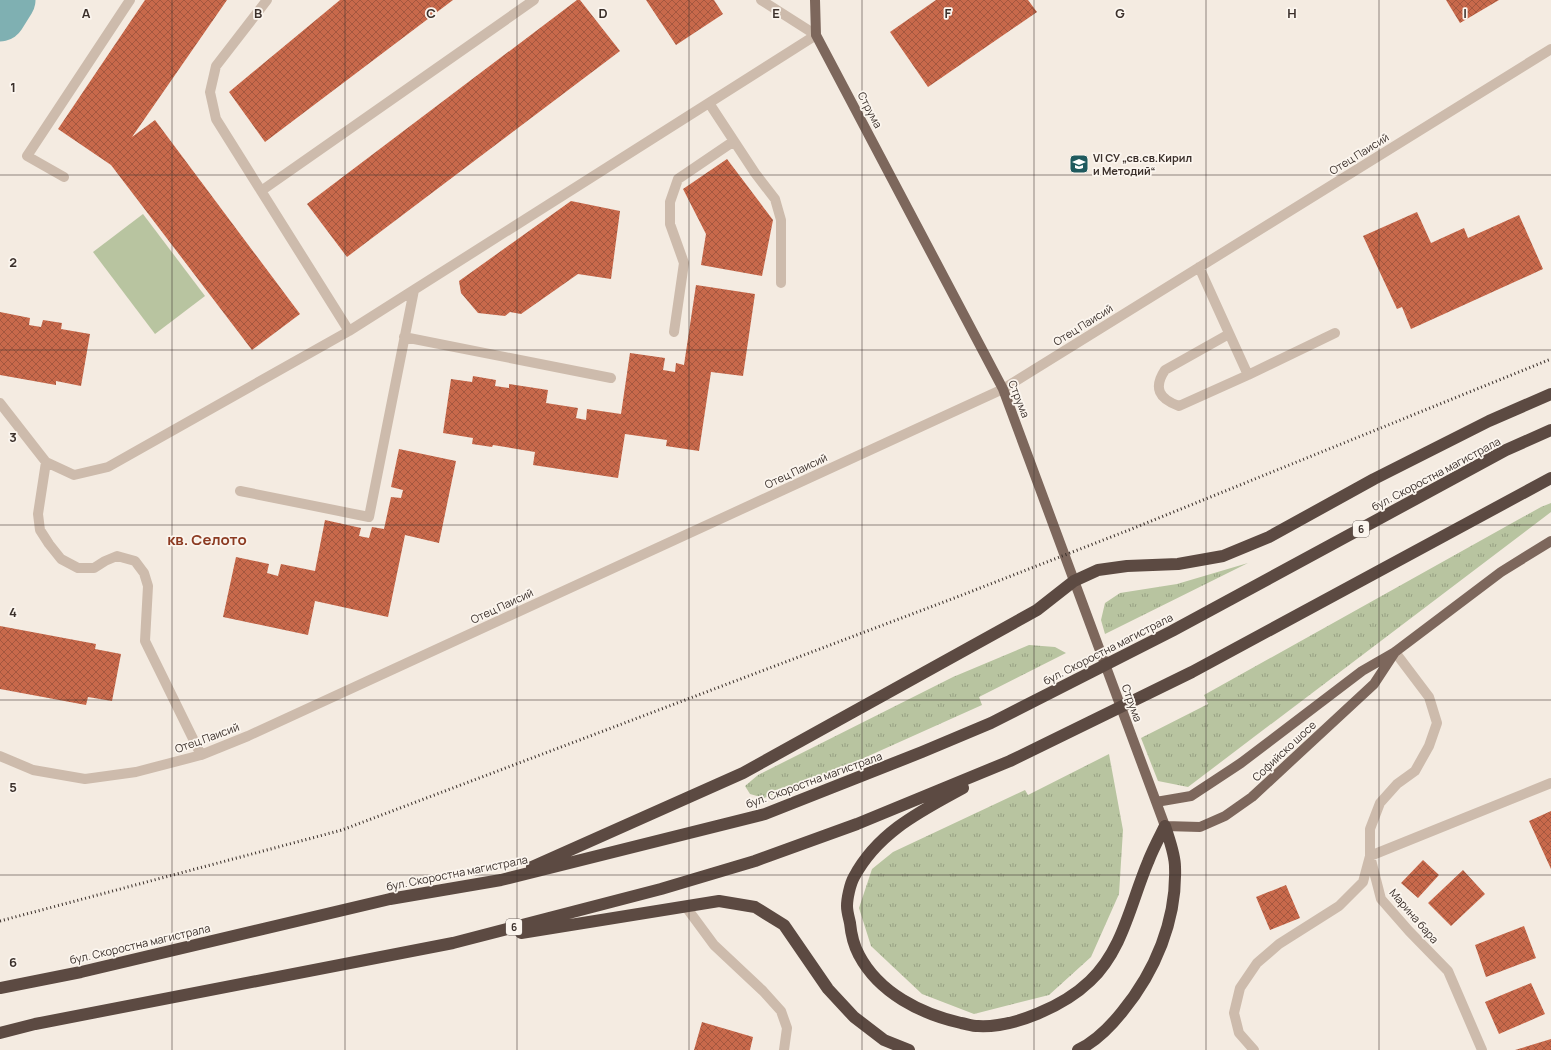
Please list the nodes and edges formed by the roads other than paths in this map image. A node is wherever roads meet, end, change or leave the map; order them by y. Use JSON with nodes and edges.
{"nodes":[{"id":1,"x":130,"y":0,"type":"edge"},
{"id":2,"x":267,"y":0,"type":"edge"},
{"id":3,"x":534,"y":0,"type":"edge"},
{"id":4,"x":761,"y":0,"type":"edge"},
{"id":5,"x":815,"y":0,"type":"edge"},
{"id":6,"x":816,"y":35,"type":"junction"},
{"id":7,"x":1551,"y":49,"type":"edge"},
{"id":8,"x":709,"y":103,"type":"junction"},
{"id":9,"x":734,"y":141,"type":"junction"},
{"id":10,"x":64,"y":177,"type":"dead end"},
{"id":11,"x":262,"y":192,"type":"junction"},
{"id":12,"x":1199,"y":267,"type":"junction"},
{"id":13,"x":781,"y":284,"type":"dead end"},
{"id":14,"x":414,"y":290,"type":"junction"},
{"id":15,"x":349,"y":331,"type":"junction"},
{"id":16,"x":674,"y":332,"type":"dead end"},
{"id":17,"x":1229,"y":334,"type":"junction"},
{"id":18,"x":1335,"y":334,"type":"dead end"},
{"id":19,"x":404,"y":337,"type":"junction"},
{"id":20,"x":1248,"y":375,"type":"junction"},
{"id":21,"x":611,"y":378,"type":"dead end"},
{"id":22,"x":1003,"y":389,"type":"junction"},
{"id":23,"x":1551,"y":394,"type":"edge"},
{"id":24,"x":0,"y":403,"type":"edge"},
{"id":25,"x":1551,"y":430,"type":"edge"},
{"id":26,"x":46,"y":462,"type":"junction"},
{"id":27,"x":1551,"y":478,"type":"edge"},
{"id":28,"x":240,"y":491,"type":"dead end"},
{"id":29,"x":1551,"y":541,"type":"edge"},
{"id":30,"x":1074,"y":581,"type":"junction"},
{"id":31,"x":1395,"y":652,"type":"junction"},
{"id":32,"x":200,"y":755,"type":"junction"},
{"id":33,"x":0,"y":756,"type":"edge"},
{"id":34,"x":1010,"y":761,"type":"junction"},
{"id":35,"x":1551,"y":783,"type":"edge"},
{"id":36,"x":1156,"y":802,"type":"junction"},
{"id":37,"x":1165,"y":826,"type":"junction"},
{"id":38,"x":1370,"y":856,"type":"junction"},
{"id":39,"x":501,"y":880,"type":"junction"},
{"id":40,"x":686,"y":907,"type":"junction"},
{"id":41,"x":453,"y":943,"type":"junction"},
{"id":42,"x":0,"y":988,"type":"edge"},
{"id":43,"x":0,"y":1032,"type":"edge"},
{"id":44,"x":784,"y":1050,"type":"edge"},
{"id":45,"x":909,"y":1050,"type":"edge"},
{"id":46,"x":1078,"y":1050,"type":"edge"},
{"id":47,"x":1254,"y":1050,"type":"edge"},
{"id":48,"x":1482,"y":1050,"type":"edge"}],
"edges":[{"from":1,"to":10,"type":"street"},
{"from":2,"to":11,"type":"street"},
{"from":3,"to":11,"type":"street"},
{"from":4,"to":6,"type":"street"},
{"from":5,"to":6,"type":"main road","name":"Струма"},
{"from":6,"to":8,"type":"street"},
{"from":6,"to":22,"type":"main road","name":"Струма"},
{"from":7,"to":12,"type":"street","name":"Отец Паисий"},
{"from":8,"to":9,"type":"street"},
{"from":8,"to":14,"type":"street"},
{"from":9,"to":13,"type":"street"},
{"from":9,"to":16,"type":"street"},
{"from":11,"to":15,"type":"street"},
{"from":12,"to":17,"type":"street"},
{"from":12,"to":22,"type":"street","name":"Отец Паисий"},
{"from":14,"to":15,"type":"street"},
{"from":14,"to":19,"type":"street"},
{"from":15,"to":26,"type":"street"},
{"from":17,"to":20,"type":"street"},
{"from":17,"to":20,"type":"street"},
{"from":18,"to":20,"type":"street"},
{"from":19,"to":21,"type":"street"},
{"from":19,"to":28,"type":"street"},
{"from":22,"to":30,"type":"main road","name":"Струма"},
{"from":22,"to":32,"type":"street","name":"Отец Паисий"},
{"from":23,"to":30,"type":"highway"},
{"from":24,"to":26,"type":"street"},
{"from":25,"to":39,"type":"highway","name":"бул. Скоростна магистрала","number":"6"},
{"from":26,"to":32,"type":"street"},
{"from":27,"to":34,"type":"highway","number":"6"},
{"from":29,"to":31,"type":"main road","name":"Софийско шосе"},
{"from":30,"to":36,"type":"main road","name":"Струма"},
{"from":30,"to":39,"type":"highway"},
{"from":31,"to":36,"type":"main road","name":"Софийско шосе"},
{"from":31,"to":37,"type":"main road","name":"Софийско шосе"},
{"from":31,"to":38,"type":"street","name":"Марина бара"},
{"from":32,"to":33,"type":"street","name":"Отец Паисий"},
{"from":34,"to":37,"type":"highway"},
{"from":34,"to":41,"type":"highway","number":"6"},
{"from":35,"to":38,"type":"street"},
{"from":36,"to":37,"type":"main road","name":"Струма"},
{"from":37,"to":46,"type":"highway"},
{"from":38,"to":47,"type":"street"},
{"from":38,"to":48,"type":"street","name":"Марина бара"},
{"from":39,"to":42,"type":"highway","name":"бул. Скоростна магистрала","number":"6"},
{"from":40,"to":41,"type":"highway"},
{"from":40,"to":44,"type":"street"},
{"from":40,"to":45,"type":"highway"},
{"from":41,"to":43,"type":"highway","number":"6"}]}
